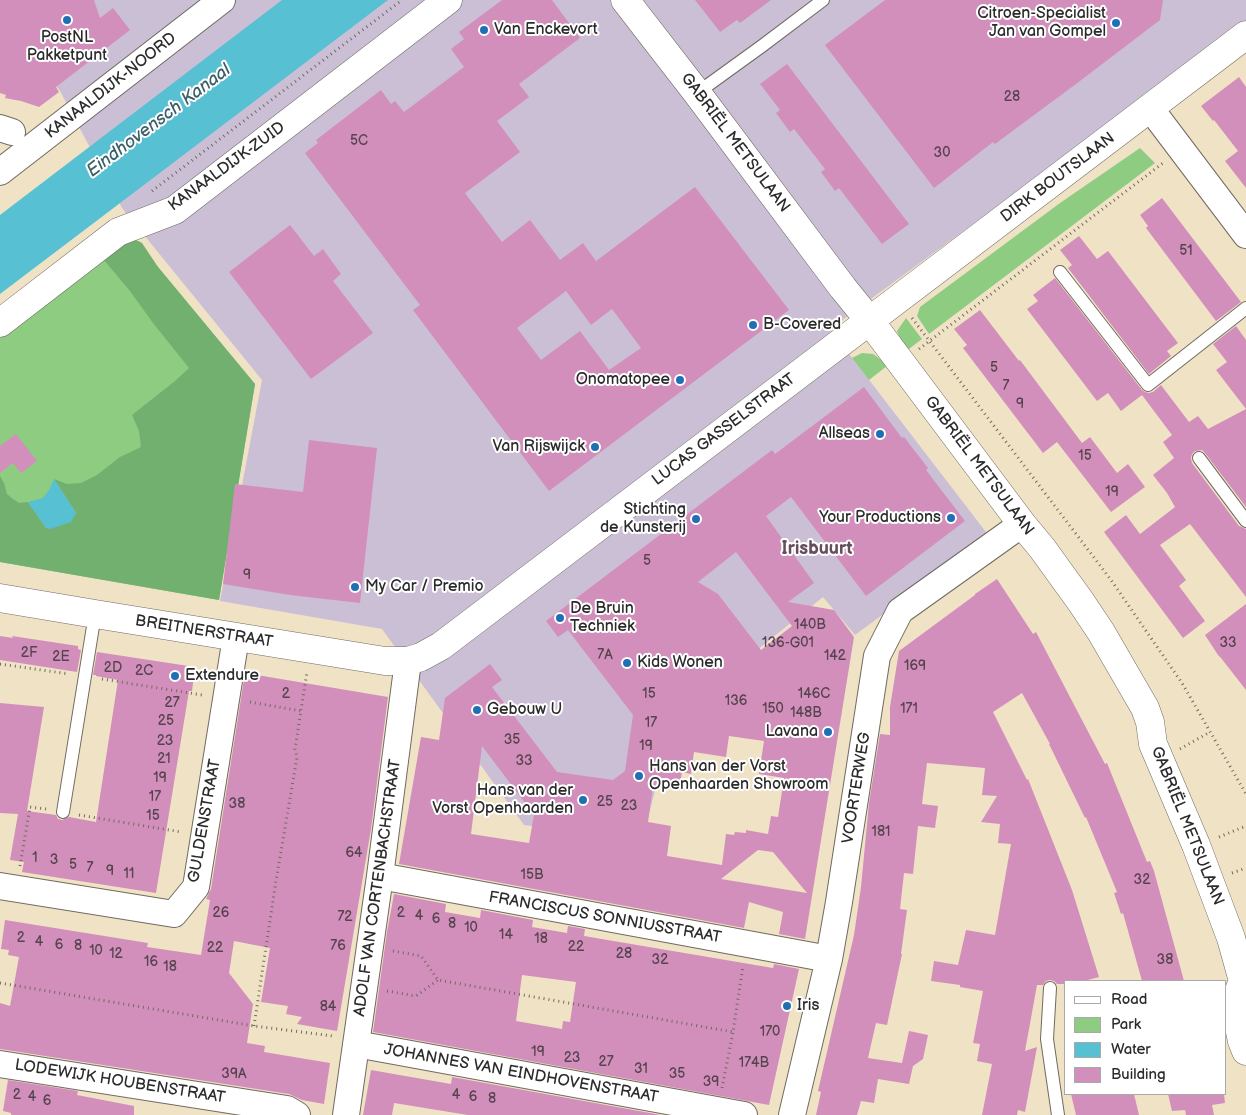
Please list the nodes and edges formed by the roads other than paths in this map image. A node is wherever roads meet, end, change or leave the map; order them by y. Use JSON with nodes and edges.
{"nodes":[{"id":1,"x":222,"y":0,"type":"edge"},
{"id":2,"x":448,"y":0,"type":"edge"},
{"id":3,"x":625,"y":0,"type":"edge"},
{"id":4,"x":823,"y":0,"type":"edge"},
{"id":5,"x":1246,"y":35,"type":"edge"},
{"id":6,"x":697,"y":93,"type":"junction"},
{"id":7,"x":1150,"y":108,"type":"junction"},
{"id":8,"x":0,"y":172,"type":"edge"},
{"id":9,"x":1246,"y":234,"type":"edge"},
{"id":10,"x":1060,"y":272,"type":"dead end"},
{"id":11,"x":1246,"y":308,"type":"edge"},
{"id":12,"x":869,"y":320,"type":"junction"},
{"id":13,"x":0,"y":323,"type":"edge"},
{"id":14,"x":1199,"y":458,"type":"dead end"},
{"id":15,"x":1246,"y":520,"type":"edge"},
{"id":16,"x":1022,"y":524,"type":"junction"},
{"id":17,"x":0,"y":598,"type":"edge"},
{"id":18,"x":95,"y":614,"type":"junction"},
{"id":19,"x":236,"y":637,"type":"junction"},
{"id":20,"x":408,"y":660,"type":"junction"},
{"id":21,"x":63,"y":812,"type":"road end"},
{"id":22,"x":380,"y":876,"type":"junction"},
{"id":23,"x":8,"y":887,"type":"edge"},
{"id":24,"x":1239,"y":936,"type":"edge"},
{"id":25,"x":829,"y":959,"type":"junction"},
{"id":26,"x":1244,"y":983,"type":"edge"},
{"id":27,"x":1050,"y":988,"type":"dead end"},
{"id":28,"x":357,"y":1041,"type":"junction"},
{"id":29,"x":1246,"y":1051,"type":"edge"},
{"id":30,"x":0,"y":1064,"type":"edge"},
{"id":31,"x":297,"y":1115,"type":"edge"},
{"id":32,"x":346,"y":1115,"type":"edge"},
{"id":33,"x":744,"y":1115,"type":"edge"},
{"id":34,"x":792,"y":1115,"type":"edge"},
{"id":35,"x":1058,"y":1115,"type":"edge"}],
"edges":[{"from":1,"to":8,"type":"street","name":"KANAALDIJK-NOORD"},
{"from":2,"to":13,"type":"street","name":"KANAALDIJK-ZUID"},
{"from":3,"to":6,"type":"street","name":"GABRIËL METSULAAN"},
{"from":4,"to":6,"type":"lane"},
{"from":5,"to":7,"type":"street","name":"DIRK BOUTSLAAN"},
{"from":6,"to":12,"type":"street","name":"GABRIËL METSULAAN"},
{"from":7,"to":9,"type":"street"},
{"from":7,"to":12,"type":"street","name":"DIRK BOUTSLAAN"},
{"from":10,"to":11,"type":"lane"},
{"from":12,"to":16,"type":"street","name":"GABRIËL METSULAAN"},
{"from":12,"to":20,"type":"street","name":"LUCAS GASSELSTRAAT"},
{"from":14,"to":15,"type":"lane"},
{"from":16,"to":24,"type":"street","name":"GABRIËL METSULAAN"},
{"from":16,"to":25,"type":"street","name":"VOORTERWEG"},
{"from":17,"to":18,"type":"street","name":"BREITNERSTRAAT"},
{"from":18,"to":19,"type":"street","name":"BREITNERSTRAAT"},
{"from":18,"to":21,"type":"lane"},
{"from":19,"to":20,"type":"street","name":"BREITNERSTRAAT"},
{"from":19,"to":23,"type":"street","name":"GULDENSTRAAT"},
{"from":20,"to":22,"type":"street","name":"ADOLF VAN CORTENBACHSTRAAT"},
{"from":22,"to":25,"type":"street","name":"FRANCISCUS SONNIUSSTRAAT"},
{"from":22,"to":28,"type":"street","name":"ADOLF VAN CORTENBACHSTRAAT"},
{"from":24,"to":26,"type":"street","name":"GABRIËL METSULAAN"},
{"from":25,"to":34,"type":"street","name":"VOORTERWEG"},
{"from":26,"to":29,"type":"street","name":"GABRIËL METSULAAN"},
{"from":27,"to":35,"type":"lane"},
{"from":28,"to":32,"type":"street","name":"ADOLF VAN CORTENBACHSTRAAT"},
{"from":28,"to":33,"type":"street","name":"JOHANNES VAN EINDHOVENSTRAAT"},
{"from":30,"to":31,"type":"street","name":"LODEWIJK HOUBENSTRAAT"}]}
